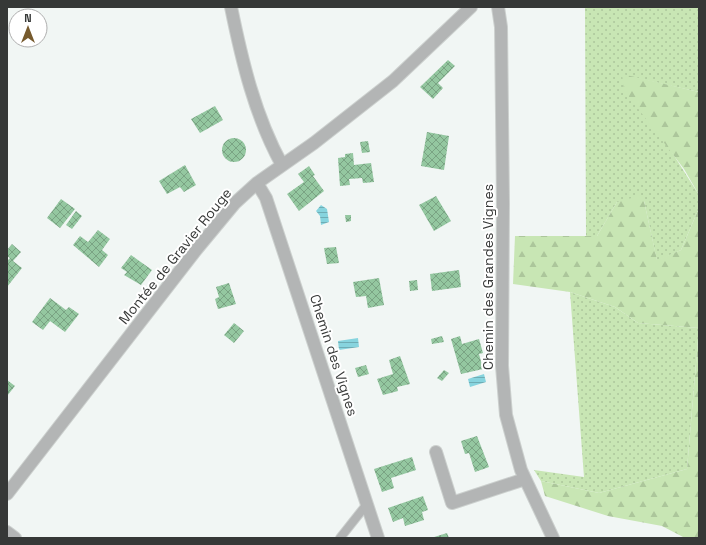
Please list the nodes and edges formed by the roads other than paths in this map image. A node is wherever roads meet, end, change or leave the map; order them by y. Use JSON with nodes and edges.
{"nodes":[{"id":1,"x":231,"y":7,"type":"edge"},
{"id":2,"x":471,"y":7,"type":"edge"},
{"id":3,"x":498,"y":7,"type":"edge"},
{"id":4,"x":282,"y":165,"type":"junction"},
{"id":5,"x":257,"y":183,"type":"junction"},
{"id":6,"x":436,"y":452,"type":"dead end"},
{"id":7,"x":525,"y":479,"type":"junction"},
{"id":8,"x":7,"y":494,"type":"edge"},
{"id":9,"x":367,"y":504,"type":"junction"},
{"id":10,"x":7,"y":532,"type":"edge"},
{"id":11,"x":15,"y":538,"type":"edge"},
{"id":12,"x":340,"y":538,"type":"edge"},
{"id":13,"x":378,"y":538,"type":"edge"},
{"id":14,"x":553,"y":538,"type":"edge"}],
"edges":[{"from":1,"to":4,"type":"street"},
{"from":2,"to":4,"type":"street","name":"Montée de Gravier Rouge"},
{"from":3,"to":7,"type":"street","name":"Chemin des Grandes Vignes"},
{"from":4,"to":5,"type":"street","name":"Montée de Gravier Rouge"},
{"from":5,"to":8,"type":"street","name":"Montée de Gravier Rouge"},
{"from":5,"to":9,"type":"street","name":"Chemin des Vignes"},
{"from":6,"to":7,"type":"street"},
{"from":7,"to":14,"type":"street","name":"Chemin des Grandes Vignes"},
{"from":9,"to":12,"type":"lane"},
{"from":9,"to":13,"type":"street","name":"Chemin des Vignes"},
{"from":10,"to":11,"type":"street"}]}
